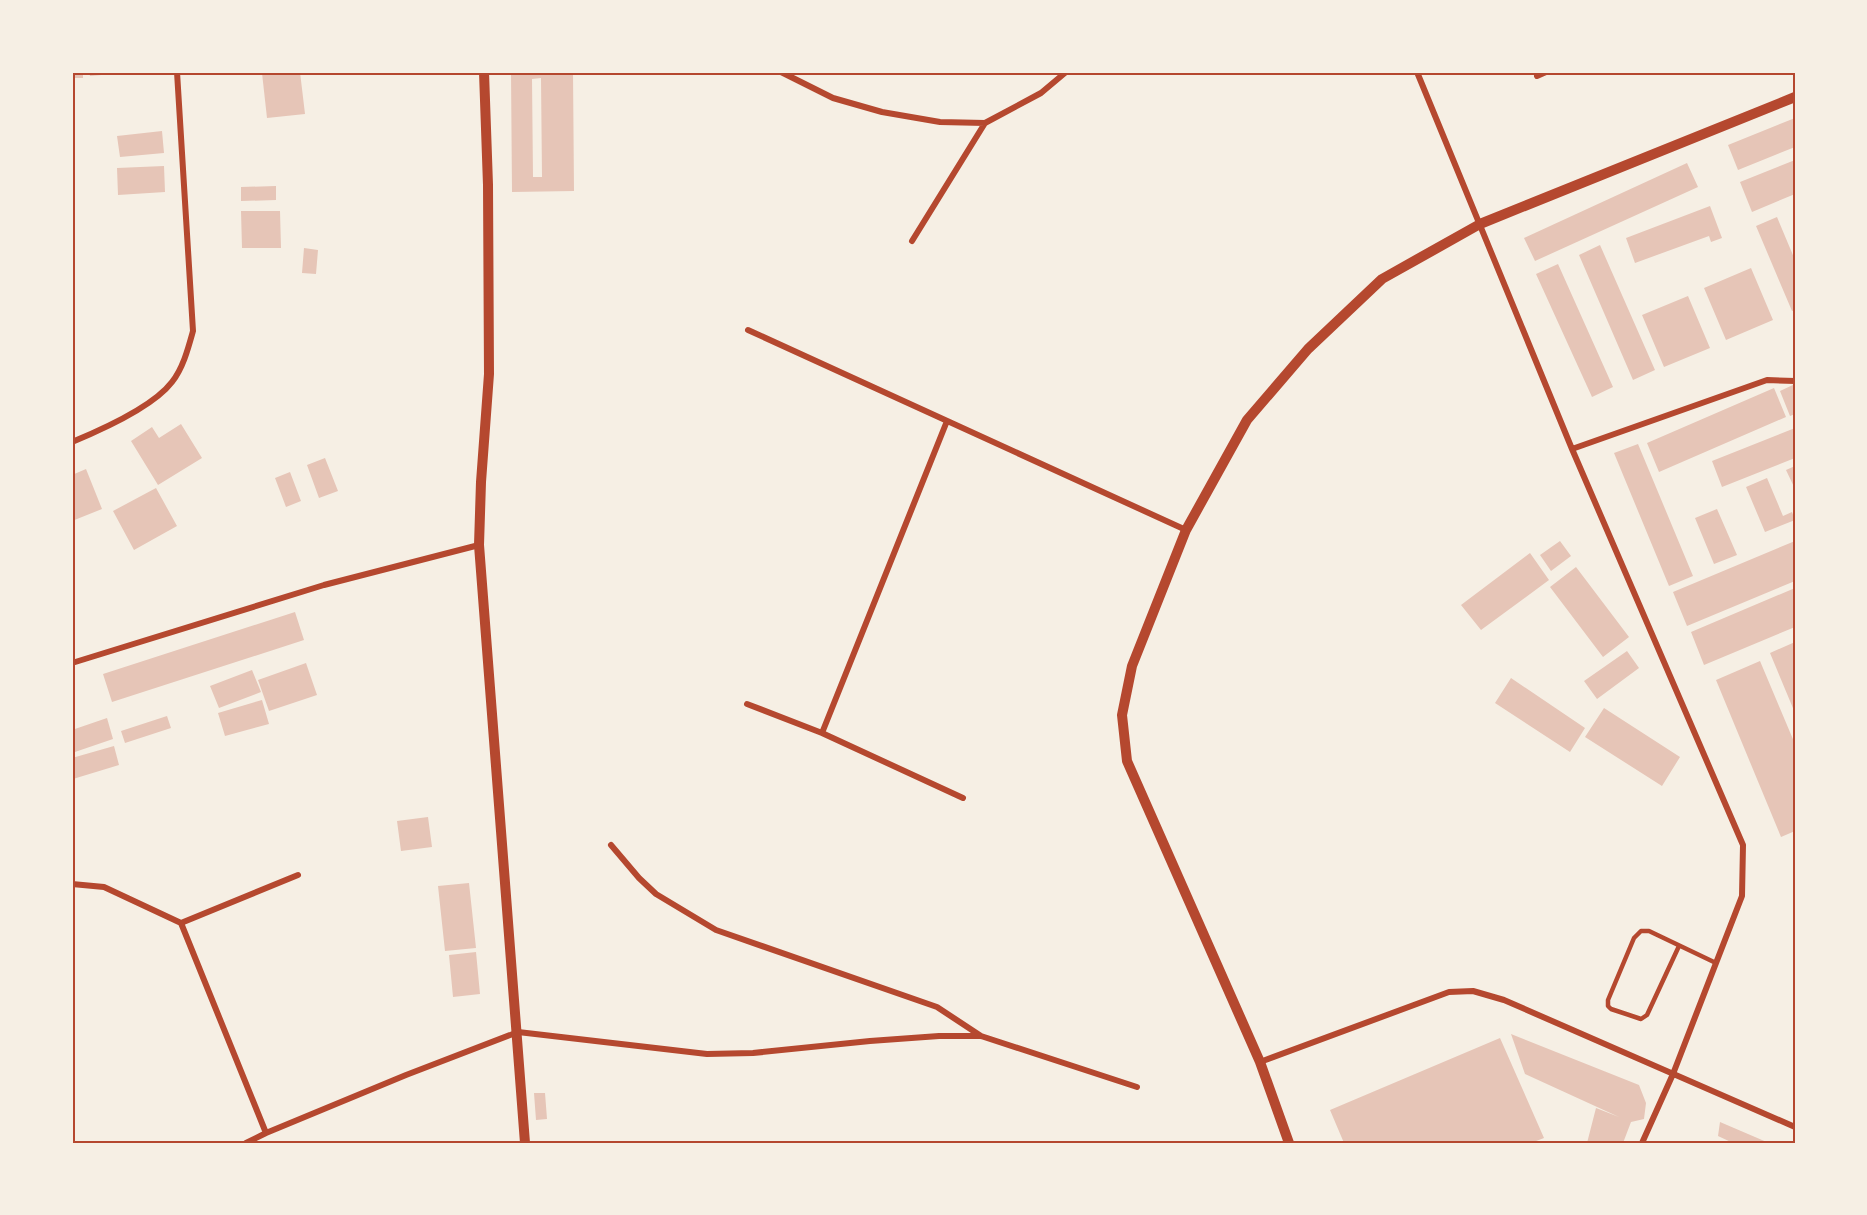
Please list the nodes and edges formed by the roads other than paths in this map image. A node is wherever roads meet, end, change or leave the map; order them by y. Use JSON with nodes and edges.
{"nodes":[{"id":1,"x":177,"y":72,"type":"edge"},
{"id":2,"x":484,"y":72,"type":"edge"},
{"id":3,"x":781,"y":72,"type":"edge"},
{"id":4,"x":1066,"y":72,"type":"edge"},
{"id":5,"x":1417,"y":72,"type":"edge"},
{"id":6,"x":1546,"y":72,"type":"edge"},
{"id":7,"x":1537,"y":76,"type":"dead end"},
{"id":8,"x":1795,"y":97,"type":"edge"},
{"id":9,"x":985,"y":123,"type":"junction"},
{"id":10,"x":1480,"y":224,"type":"junction"},
{"id":11,"x":912,"y":241,"type":"dead end"},
{"id":12,"x":748,"y":330,"type":"dead end"},
{"id":13,"x":1795,"y":381,"type":"edge"},
{"id":14,"x":947,"y":421,"type":"junction"},
{"id":15,"x":72,"y":442,"type":"edge"},
{"id":16,"x":1572,"y":449,"type":"junction"},
{"id":17,"x":1186,"y":530,"type":"junction"},
{"id":18,"x":479,"y":545,"type":"junction"},
{"id":19,"x":72,"y":663,"type":"edge"},
{"id":20,"x":747,"y":704,"type":"dead end"},
{"id":21,"x":822,"y":733,"type":"junction"},
{"id":22,"x":963,"y":798,"type":"dead end"},
{"id":23,"x":610,"y":845,"type":"dead end"},
{"id":24,"x":298,"y":875,"type":"dead end"},
{"id":25,"x":72,"y":884,"type":"edge"},
{"id":26,"x":181,"y":923,"type":"junction"},
{"id":27,"x":1679,"y":946,"type":"junction"},
{"id":28,"x":1716,"y":963,"type":"junction"},
{"id":29,"x":518,"y":1032,"type":"junction"},
{"id":30,"x":981,"y":1036,"type":"junction"},
{"id":31,"x":1260,"y":1062,"type":"junction"},
{"id":32,"x":1673,"y":1074,"type":"junction"},
{"id":33,"x":1137,"y":1087,"type":"dead end"},
{"id":34,"x":1795,"y":1127,"type":"edge"},
{"id":35,"x":266,"y":1133,"type":"junction"},
{"id":36,"x":246,"y":1143,"type":"edge"},
{"id":37,"x":525,"y":1143,"type":"edge"},
{"id":38,"x":1289,"y":1143,"type":"edge"},
{"id":39,"x":1642,"y":1143,"type":"edge"}],
"edges":[{"from":1,"to":15,"type":"street"},
{"from":2,"to":18,"type":"street"},
{"from":3,"to":9,"type":"street"},
{"from":4,"to":9,"type":"street"},
{"from":5,"to":10,"type":"street"},
{"from":6,"to":7,"type":"street"},
{"from":8,"to":10,"type":"street"},
{"from":9,"to":11,"type":"street"},
{"from":10,"to":16,"type":"street"},
{"from":10,"to":17,"type":"street"},
{"from":12,"to":14,"type":"street"},
{"from":13,"to":16,"type":"street"},
{"from":14,"to":17,"type":"street"},
{"from":14,"to":21,"type":"street"},
{"from":16,"to":28,"type":"street"},
{"from":17,"to":31,"type":"street"},
{"from":18,"to":19,"type":"street"},
{"from":18,"to":29,"type":"street"},
{"from":20,"to":21,"type":"street"},
{"from":21,"to":22,"type":"street"},
{"from":23,"to":30,"type":"street"},
{"from":24,"to":26,"type":"street"},
{"from":25,"to":26,"type":"street"},
{"from":26,"to":35,"type":"street"},
{"from":27,"to":27,"type":"lane"},
{"from":27,"to":28,"type":"lane"},
{"from":28,"to":32,"type":"street"},
{"from":29,"to":30,"type":"street"},
{"from":29,"to":35,"type":"street"},
{"from":29,"to":37,"type":"street"},
{"from":30,"to":33,"type":"street"},
{"from":31,"to":32,"type":"street"},
{"from":31,"to":38,"type":"street"},
{"from":32,"to":34,"type":"street"},
{"from":32,"to":39,"type":"street"},
{"from":35,"to":36,"type":"street"}]}
